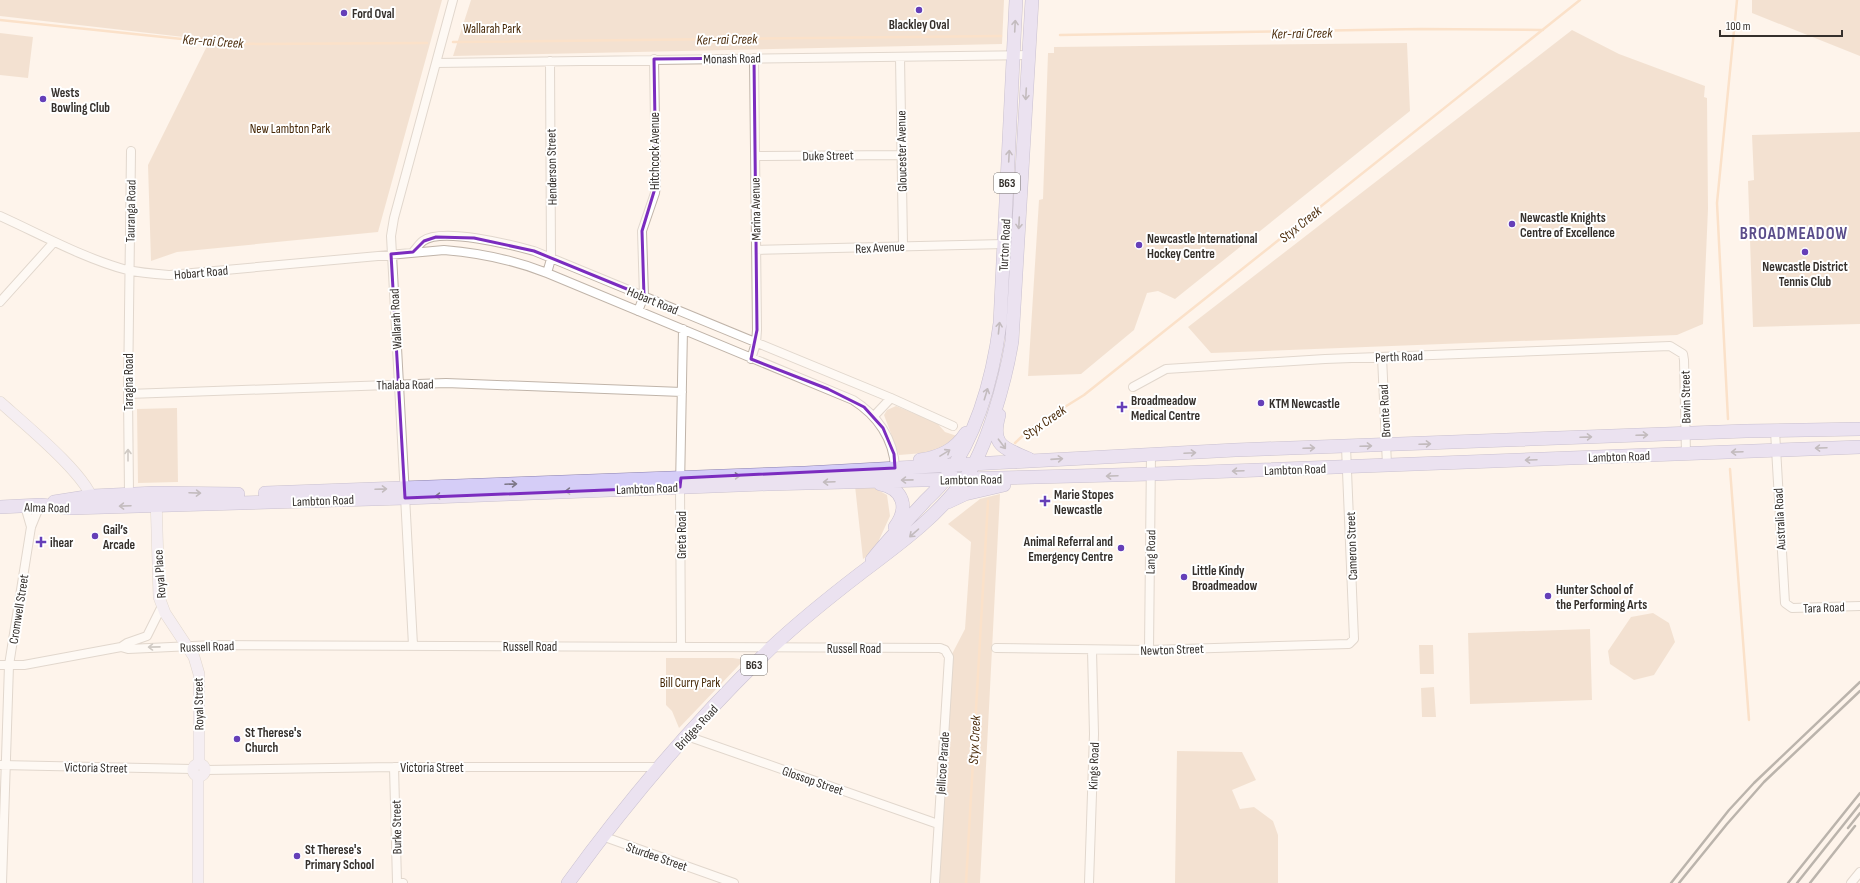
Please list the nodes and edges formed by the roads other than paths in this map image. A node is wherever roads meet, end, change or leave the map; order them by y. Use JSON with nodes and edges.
{"nodes":[{"id":1,"x":453,"y":0,"type":"edge"},
{"id":2,"x":1016,"y":0,"type":"edge"},
{"id":3,"x":1032,"y":0,"type":"edge"},
{"id":4,"x":1013,"y":55,"type":"junction"},
{"id":5,"x":1028,"y":55,"type":"junction"},
{"id":6,"x":900,"y":57,"type":"junction"},
{"id":7,"x":754,"y":58,"type":"junction"},
{"id":8,"x":654,"y":59,"type":"junction"},
{"id":9,"x":550,"y":61,"type":"junction"},
{"id":10,"x":436,"y":63,"type":"junction"},
{"id":11,"x":131,"y":151,"type":"dead end"},
{"id":12,"x":902,"y":155,"type":"junction"},
{"id":13,"x":755,"y":156,"type":"junction"},
{"id":14,"x":0,"y":216,"type":"edge"},
{"id":15,"x":54,"y":242,"type":"junction"},
{"id":16,"x":1004,"y":244,"type":"junction"},
{"id":17,"x":903,"y":245,"type":"junction"},
{"id":18,"x":756,"y":250,"type":"junction"},
{"id":19,"x":413,"y":252,"type":"junction"},
{"id":20,"x":391,"y":254,"type":"junction"},
{"id":21,"x":552,"y":259,"type":"junction"},
{"id":22,"x":129,"y":270,"type":"junction"},
{"id":23,"x":547,"y":273,"type":"junction"},
{"id":24,"x":644,"y":296,"type":"junction"},
{"id":25,"x":0,"y":302,"type":"edge"},
{"id":26,"x":638,"y":311,"type":"junction"},
{"id":27,"x":683,"y":329,"type":"junction"},
{"id":28,"x":756,"y":343,"type":"junction"},
{"id":29,"x":1670,"y":346,"type":"joint"},
{"id":30,"x":1382,"y":357,"type":"junction"},
{"id":31,"x":751,"y":358,"type":"junction"},
{"id":32,"x":1003,"y":381,"type":"junction"},
{"id":33,"x":398,"y":384,"type":"junction"},
{"id":34,"x":1133,"y":387,"type":"dead end"},
{"id":35,"x":682,"y":392,"type":"junction"},
{"id":36,"x":128,"y":394,"type":"junction"},
{"id":37,"x":891,"y":398,"type":"junction"},
{"id":38,"x":0,"y":402,"type":"edge"},
{"id":39,"x":874,"y":416,"type":"junction"},
{"id":40,"x":976,"y":421,"type":"junction"},
{"id":41,"x":953,"y":426,"type":"dead end"},
{"id":42,"x":1860,"y":429,"type":"edge"},
{"id":43,"x":1775,"y":430,"type":"junction"},
{"id":44,"x":1685,"y":434,"type":"junction"},
{"id":45,"x":1386,"y":445,"type":"junction"},
{"id":46,"x":1346,"y":447,"type":"junction"},
{"id":47,"x":1860,"y":447,"type":"edge"},
{"id":48,"x":1776,"y":450,"type":"junction"},
{"id":49,"x":1151,"y":454,"type":"junction"},
{"id":50,"x":1686,"y":454,"type":"junction"},
{"id":51,"x":1034,"y":461,"type":"junction"},
{"id":52,"x":973,"y":465,"type":"junction"},
{"id":53,"x":1387,"y":465,"type":"junction"},
{"id":54,"x":953,"y":466,"type":"junction"},
{"id":55,"x":1347,"y":466,"type":"junction"},
{"id":56,"x":895,"y":468,"type":"junction"},
{"id":57,"x":1151,"y":474,"type":"junction"},
{"id":58,"x":965,"y":479,"type":"junction"},
{"id":59,"x":1018,"y":479,"type":"junction"},
{"id":60,"x":945,"y":480,"type":"junction"},
{"id":61,"x":868,"y":481,"type":"junction"},
{"id":62,"x":681,"y":482,"type":"junction"},
{"id":63,"x":405,"y":493,"type":"junction"},
{"id":64,"x":129,"y":494,"type":"junction"},
{"id":65,"x":156,"y":499,"type":"junction"},
{"id":66,"x":93,"y":502,"type":"junction"},
{"id":67,"x":25,"y":506,"type":"junction"},
{"id":68,"x":40,"y":506,"type":"junction"},
{"id":69,"x":942,"y":506,"type":"junction"},
{"id":70,"x":0,"y":507,"type":"edge"},
{"id":71,"x":31,"y":527,"type":"junction"},
{"id":72,"x":889,"y":538,"type":"junction"},
{"id":73,"x":860,"y":574,"type":"junction"},
{"id":74,"x":162,"y":606,"type":"junction"},
{"id":75,"x":1788,"y":606,"type":"joint"},
{"id":76,"x":1860,"y":606,"type":"edge"},
{"id":77,"x":1349,"y":644,"type":"joint"},
{"id":78,"x":414,"y":645,"type":"junction"},
{"id":79,"x":681,"y":646,"type":"junction"},
{"id":80,"x":121,"y":647,"type":"junction"},
{"id":81,"x":188,"y":647,"type":"junction"},
{"id":82,"x":772,"y":647,"type":"junction"},
{"id":83,"x":940,"y":648,"type":"joint"},
{"id":84,"x":996,"y":648,"type":"dead end"},
{"id":85,"x":1092,"y":650,"type":"junction"},
{"id":86,"x":1149,"y":650,"type":"junction"},
{"id":87,"x":0,"y":665,"type":"edge"},
{"id":88,"x":9,"y":665,"type":"junction"},
{"id":89,"x":687,"y":736,"type":"junction"},
{"id":90,"x":3,"y":765,"type":"edge"},
{"id":91,"x":394,"y":767,"type":"junction"},
{"id":92,"x":658,"y":767,"type":"junction"},
{"id":93,"x":199,"y":770,"type":"junction"},
{"id":94,"x":938,"y":824,"type":"junction"},
{"id":95,"x":602,"y":836,"type":"junction"},
{"id":96,"x":1860,"y":872,"type":"edge"},
{"id":97,"x":2,"y":883,"type":"edge"},
{"id":98,"x":198,"y":883,"type":"edge"},
{"id":99,"x":403,"y":883,"type":"edge"},
{"id":100,"x":568,"y":883,"type":"edge"},
{"id":101,"x":734,"y":883,"type":"edge"},
{"id":102,"x":935,"y":883,"type":"edge"},
{"id":103,"x":1089,"y":883,"type":"edge"},
{"id":104,"x":1851,"y":883,"type":"edge"}],
"edges":[{"from":1,"to":10,"type":"street","name":"Wallarah Road"},
{"from":4,"to":2,"type":"main road","name":"Turton Road","number":"B63","one_way":true},
{"from":3,"to":5,"type":"main road","name":"Turton Road","number":"B63"},
{"from":4,"to":5,"type":"street","name":"Monash Road"},
{"from":4,"to":6,"type":"street","name":"Monash Road"},
{"from":16,"to":4,"type":"main road","name":"Turton Road","number":"B63","one_way":true},
{"from":5,"to":32,"type":"main road","name":"Turton Road","number":"B63","one_way":true},
{"from":6,"to":7,"type":"street","name":"Monash Road"},
{"from":6,"to":12,"type":"street","name":"Gloucester Avenue"},
{"from":7,"to":8,"type":"street","name":"Monash Road"},
{"from":7,"to":13,"type":"street","name":"Marina Avenue"},
{"from":8,"to":9,"type":"street","name":"Monash Road"},
{"from":8,"to":24,"type":"street","name":"Hitchcock Avenue"},
{"from":9,"to":10,"type":"street","name":"Monash Road"},
{"from":9,"to":21,"type":"street","name":"Henderson Street"},
{"from":10,"to":20,"type":"street","name":"Wallarah Road"},
{"from":11,"to":22,"type":"street","name":"Tauranga Road"},
{"from":12,"to":13,"type":"street","name":"Duke Street"},
{"from":12,"to":17,"type":"street","name":"Gloucester Avenue"},
{"from":13,"to":18,"type":"street","name":"Marina Avenue"},
{"from":14,"to":15,"type":"street","name":"Hobart Road"},
{"from":15,"to":22,"type":"street","name":"Hobart Road"},
{"from":15,"to":25,"type":"street"},
{"from":16,"to":17,"type":"street","name":"Rex Avenue"},
{"from":40,"to":16,"type":"main road","name":"Turton Road","number":"B63","one_way":true},
{"from":17,"to":18,"type":"street","name":"Rex Avenue"},
{"from":18,"to":28,"type":"street","name":"Marina Avenue"},
{"from":19,"to":20,"type":"street","name":"Hobart Road"},
{"from":19,"to":21,"type":"street","name":"Hobart Road"},
{"from":19,"to":23,"type":"street","name":"Hobart Road"},
{"from":20,"to":22,"type":"street","name":"Hobart Road"},
{"from":20,"to":33,"type":"street","name":"Wallarah Road"},
{"from":21,"to":23,"type":"street","name":"Henderson Street"},
{"from":21,"to":24,"type":"street","name":"Hobart Road"},
{"from":22,"to":36,"type":"street","name":"Taragna Road"},
{"from":23,"to":26,"type":"street","name":"Hobart Road"},
{"from":24,"to":26,"type":"street","name":"Hitchcock Avenue"},
{"from":24,"to":28,"type":"street","name":"Hobart Road"},
{"from":26,"to":27,"type":"street","name":"Hobart Road"},
{"from":27,"to":31,"type":"street","name":"Hobart Road"},
{"from":27,"to":35,"type":"street","name":"Greta Road"},
{"from":28,"to":31,"type":"street","name":"Marina Avenue"},
{"from":28,"to":37,"type":"street","name":"Hobart Road"},
{"from":29,"to":30,"type":"street","name":"Perth Road"},
{"from":29,"to":44,"type":"street","name":"Bavin Street"},
{"from":30,"to":34,"type":"street","name":"Perth Road"},
{"from":30,"to":45,"type":"street","name":"Bronte Road"},
{"from":31,"to":39,"type":"street","name":"Hobart Road"},
{"from":32,"to":51,"type":"main road","one_way":true},
{"from":32,"to":52,"type":"main road","name":"Turton Road","number":"B63"},
{"from":33,"to":35,"type":"street","name":"Thalaba Road"},
{"from":33,"to":36,"type":"street","name":"Thalaba Road"},
{"from":33,"to":63,"type":"street","name":"Wallarah Road"},
{"from":35,"to":62,"type":"street","name":"Greta Road"},
{"from":64,"to":36,"type":"street","name":"Taragna Road","one_way":true},
{"from":37,"to":39,"type":"street"},
{"from":37,"to":41,"type":"street","name":"Hobart Road"},
{"from":38,"to":66,"type":"main road"},
{"from":39,"to":56,"type":"street","name":"Hobart Road"},
{"from":40,"to":54,"type":"main road","name":"Turton Road","number":"B63"},
{"from":56,"to":40,"type":"main road","one_way":true},
{"from":42,"to":43,"type":"main road","name":"Lambton Road"},
{"from":43,"to":44,"type":"main road","name":"Lambton Road"},
{"from":43,"to":48,"type":"street","name":"Australia Road"},
{"from":45,"to":44,"type":"main road","name":"Lambton Road","one_way":true},
{"from":44,"to":50,"type":"street","name":"Bavin Street"},
{"from":46,"to":45,"type":"main road","name":"Lambton Road","one_way":true},
{"from":45,"to":53,"type":"street","name":"Bronte Road"},
{"from":49,"to":46,"type":"main road","name":"Lambton Road","one_way":true},
{"from":46,"to":55,"type":"street","name":"Cameron Street"},
{"from":47,"to":48,"type":"main road","name":"Lambton Road","one_way":true},
{"from":48,"to":50,"type":"main road","name":"Lambton Road","one_way":true},
{"from":48,"to":75,"type":"street","name":"Australia Road"},
{"from":51,"to":49,"type":"main road","name":"Lambton Road","one_way":true},
{"from":49,"to":57,"type":"street","name":"Lang Road"},
{"from":50,"to":53,"type":"main road","name":"Lambton Road","one_way":true},
{"from":51,"to":52,"type":"main road","name":"Lambton Road"},
{"from":52,"to":54,"type":"main road","name":"Lambton Road"},
{"from":52,"to":58,"type":"main road","name":"Bridges Road","number":"B63"},
{"from":53,"to":55,"type":"main road","name":"Lambton Road"},
{"from":54,"to":56,"type":"main road","name":"Lambton Road"},
{"from":54,"to":60,"type":"main road","name":"Turton Road","number":"B63"},
{"from":55,"to":57,"type":"main road","name":"Lambton Road","one_way":true},
{"from":55,"to":77,"type":"street","name":"Cameron Street"},
{"from":62,"to":56,"type":"main road","name":"Lambton Road","one_way":true},
{"from":57,"to":59,"type":"main road","name":"Lambton Road","one_way":true},
{"from":57,"to":86,"type":"street","name":"Lang Road"},
{"from":58,"to":59,"type":"main road","name":"Lambton Road"},
{"from":58,"to":60,"type":"main road","name":"Lambton Road"},
{"from":58,"to":69,"type":"main road","name":"Bridges Road","number":"B63"},
{"from":59,"to":69,"type":"main road"},
{"from":60,"to":61,"type":"main road","name":"Lambton Road","one_way":true},
{"from":60,"to":72,"type":"main road","name":"Bridges Road","number":"B63"},
{"from":61,"to":62,"type":"main road","name":"Lambton Road","one_way":true},
{"from":61,"to":72,"type":"main road"},
{"from":62,"to":63,"type":"main road","name":"Lambton Road"},
{"from":62,"to":79,"type":"street","name":"Greta Road"},
{"from":63,"to":65,"type":"main road","name":"Lambton Road"},
{"from":63,"to":78,"type":"street","name":"Wallarah Road"},
{"from":64,"to":65,"type":"main road","name":"Lambton Road"},
{"from":64,"to":66,"type":"main road","name":"Lambton Road"},
{"from":65,"to":66,"type":"main road","name":"Lambton Road","one_way":true},
{"from":65,"to":74,"type":"main road","name":"Royal Place"},
{"from":66,"to":68,"type":"main road","name":"Alma Road"},
{"from":67,"to":68,"type":"main road","name":"Alma Road"},
{"from":67,"to":70,"type":"main road","name":"Alma Road"},
{"from":67,"to":71,"type":"street","name":"Cromwell Street"},
{"from":68,"to":71,"type":"street","name":"Cromwell Street"},
{"from":69,"to":73,"type":"main road","name":"Bridges Road","number":"B63","one_way":true},
{"from":71,"to":88,"type":"street","name":"Cromwell Street"},
{"from":72,"to":73,"type":"main road","name":"Bridges Road","number":"B63"},
{"from":73,"to":82,"type":"main road","name":"Bridges Road","number":"B63"},
{"from":74,"to":80,"type":"street","name":"Russell Road"},
{"from":74,"to":81,"type":"main road","name":"Royal Place"},
{"from":75,"to":76,"type":"street","name":"Tara Road"},
{"from":77,"to":86,"type":"street","name":"Newton Street"},
{"from":78,"to":79,"type":"street","name":"Russell Road"},
{"from":78,"to":81,"type":"street","name":"Russell Road"},
{"from":79,"to":82,"type":"street","name":"Russell Road"},
{"from":81,"to":80,"type":"street","name":"Russell Road","one_way":true},
{"from":80,"to":88,"type":"street","name":"Russell Road"},
{"from":81,"to":93,"type":"main road","name":"Royal Street"},
{"from":82,"to":83,"type":"street","name":"Russell Road"},
{"from":82,"to":89,"type":"main road","name":"Bridges Road","number":"B63"},
{"from":83,"to":94,"type":"street","name":"Jellicoe Parade"},
{"from":84,"to":85,"type":"street","name":"Newton Street"},
{"from":85,"to":86,"type":"street","name":"Newton Street"},
{"from":85,"to":103,"type":"street","name":"Kings Road"},
{"from":87,"to":88,"type":"street","name":"Russell Road"},
{"from":88,"to":90,"type":"street","name":"Cromwell Street"},
{"from":89,"to":92,"type":"main road","name":"Bridges Road","number":"B63"},
{"from":89,"to":94,"type":"street","name":"Glossop Street"},
{"from":90,"to":93,"type":"street","name":"Victoria Street"},
{"from":90,"to":97,"type":"street","name":"Cromwell Street"},
{"from":91,"to":92,"type":"street","name":"Victoria Street"},
{"from":91,"to":93,"type":"street","name":"Victoria Street"},
{"from":91,"to":99,"type":"street","name":"Burke Street"},
{"from":92,"to":95,"type":"main road","name":"Bridges Road","number":"B63"},
{"from":93,"to":98,"type":"main road","name":"Royal Street"},
{"from":94,"to":102,"type":"street","name":"Jellicoe Parade"},
{"from":95,"to":100,"type":"main road","name":"Bridges Road","number":"B63"},
{"from":95,"to":101,"type":"street","name":"Sturdee Street"},
{"from":96,"to":104,"type":"street"}]}
